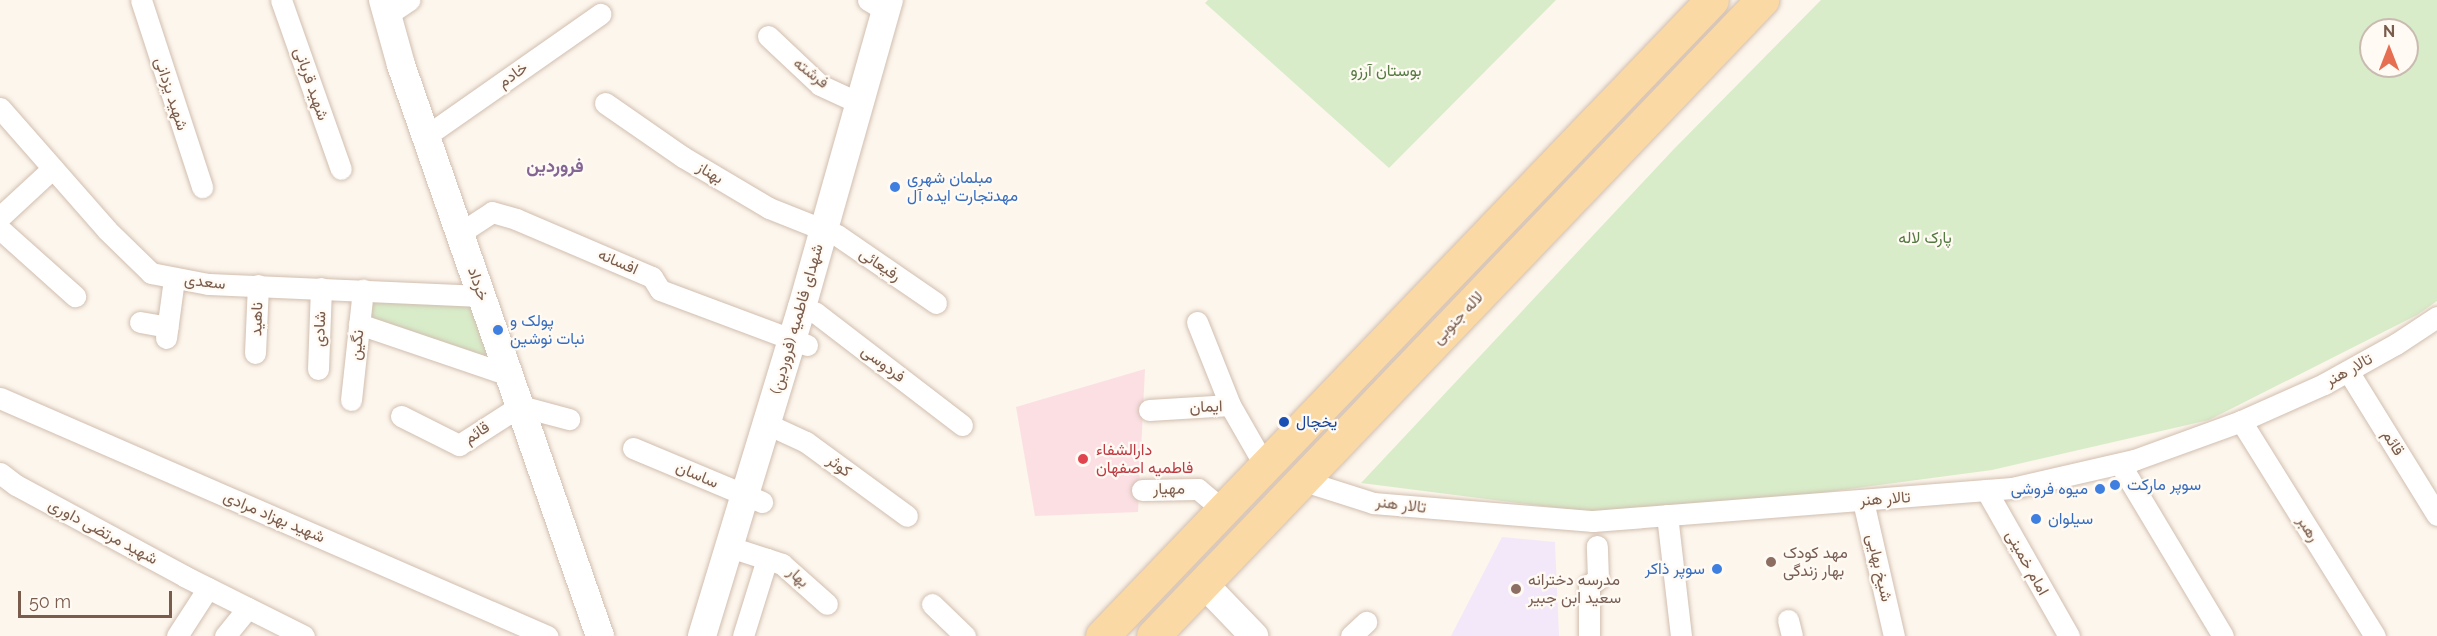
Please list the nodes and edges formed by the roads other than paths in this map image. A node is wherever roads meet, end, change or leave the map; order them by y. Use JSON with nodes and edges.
{"nodes":[{"id":1,"x":141,"y":0,"type":"edge"},
{"id":2,"x":281,"y":0,"type":"edge"},
{"id":3,"x":1712,"y":0,"type":"edge"},
{"id":4,"x":1728,"y":0,"type":"edge"},
{"id":5,"x":1762,"y":0,"type":"edge"},
{"id":6,"x":887,"y":3,"type":"edge"},
{"id":7,"x":393,"y":5,"type":"edge"},
{"id":8,"x":600,"y":14,"type":"dead end"},
{"id":9,"x":768,"y":36,"type":"dead end"},
{"id":10,"x":605,"y":103,"type":"dead end"},
{"id":11,"x":859,"y":103,"type":"junction"},
{"id":12,"x":0,"y":108,"type":"edge"},
{"id":13,"x":426,"y":136,"type":"junction"},
{"id":14,"x":1610,"y":161,"type":"junction"},
{"id":15,"x":53,"y":168,"type":"junction"},
{"id":16,"x":341,"y":169,"type":"dead end"},
{"id":17,"x":1541,"y":179,"type":"junction"},
{"id":18,"x":202,"y":188,"type":"dead end"},
{"id":19,"x":0,"y":217,"type":"edge"},
{"id":20,"x":0,"y":229,"type":"edge"},
{"id":21,"x":830,"y":232,"type":"junction"},
{"id":22,"x":460,"y":233,"type":"junction"},
{"id":23,"x":174,"y":279,"type":"junction"},
{"id":24,"x":258,"y":285,"type":"junction"},
{"id":25,"x":321,"y":288,"type":"junction"},
{"id":26,"x":363,"y":290,"type":"junction"},
{"id":27,"x":75,"y":296,"type":"dead end"},
{"id":28,"x":482,"y":296,"type":"junction"},
{"id":29,"x":936,"y":303,"type":"dead end"},
{"id":30,"x":809,"y":310,"type":"junction"},
{"id":31,"x":2437,"y":317,"type":"edge"},
{"id":32,"x":140,"y":322,"type":"dead end"},
{"id":33,"x":1197,"y":322,"type":"dead end"},
{"id":34,"x":359,"y":324,"type":"junction"},
{"id":35,"x":799,"y":342,"type":"junction"},
{"id":36,"x":255,"y":352,"type":"dead end"},
{"id":37,"x":1416,"y":361,"type":"junction"},
{"id":38,"x":318,"y":369,"type":"dead end"},
{"id":39,"x":2348,"y":371,"type":"junction"},
{"id":40,"x":509,"y":375,"type":"junction"},
{"id":41,"x":0,"y":398,"type":"edge"},
{"id":42,"x":351,"y":400,"type":"dead end"},
{"id":43,"x":1230,"y":405,"type":"junction"},
{"id":44,"x":520,"y":406,"type":"junction"},
{"id":45,"x":1149,"y":410,"type":"dead end"},
{"id":46,"x":401,"y":416,"type":"dead end"},
{"id":47,"x":569,"y":419,"type":"dead end"},
{"id":48,"x":2241,"y":421,"type":"junction"},
{"id":49,"x":962,"y":425,"type":"dead end"},
{"id":50,"x":775,"y":428,"type":"junction"},
{"id":51,"x":633,"y":448,"type":"dead end"},
{"id":52,"x":2120,"y":464,"type":"junction"},
{"id":53,"x":1265,"y":466,"type":"junction"},
{"id":54,"x":0,"y":473,"type":"edge"},
{"id":55,"x":1301,"y":480,"type":"junction"},
{"id":56,"x":1142,"y":490,"type":"dead end"},
{"id":57,"x":1986,"y":490,"type":"junction"},
{"id":58,"x":753,"y":499,"type":"junction"},
{"id":59,"x":1863,"y":501,"type":"junction"},
{"id":60,"x":1223,"y":510,"type":"junction"},
{"id":61,"x":1667,"y":515,"type":"junction"},
{"id":62,"x":2437,"y":515,"type":"edge"},
{"id":63,"x":907,"y":516,"type":"dead end"},
{"id":64,"x":1597,"y":546,"type":"dead end"},
{"id":65,"x":748,"y":553,"type":"junction"},
{"id":66,"x":1203,"y":583,"type":"junction"},
{"id":67,"x":208,"y":588,"type":"junction"},
{"id":68,"x":827,"y":604,"type":"dead end"},
{"id":69,"x":932,"y":604,"type":"dead end"},
{"id":70,"x":248,"y":608,"type":"junction"},
{"id":71,"x":1887,"y":634,"type":"edge"},
{"id":72,"x":177,"y":636,"type":"edge"},
{"id":73,"x":225,"y":636,"type":"edge"},
{"id":74,"x":304,"y":636,"type":"edge"},
{"id":75,"x":547,"y":636,"type":"edge"},
{"id":76,"x":600,"y":636,"type":"edge"},
{"id":77,"x":702,"y":636,"type":"edge"},
{"id":78,"x":720,"y":636,"type":"edge"},
{"id":79,"x":743,"y":636,"type":"edge"},
{"id":80,"x":966,"y":636,"type":"edge"},
{"id":81,"x":1102,"y":636,"type":"edge"},
{"id":82,"x":1153,"y":636,"type":"edge"},
{"id":83,"x":1254,"y":636,"type":"edge"},
{"id":84,"x":1589,"y":636,"type":"edge"},
{"id":85,"x":1681,"y":636,"type":"edge"},
{"id":86,"x":2068,"y":636,"type":"edge"},
{"id":87,"x":2223,"y":636,"type":"edge"},
{"id":88,"x":2375,"y":636,"type":"edge"}],
"edges":[{"from":1,"to":18,"type":"street","name":"شهید یزدانی"},
{"from":2,"to":16,"type":"street","name":"شهید قربانی"},
{"from":3,"to":17,"type":"main road"},
{"from":4,"to":14,"type":"main road"},
{"from":5,"to":14,"type":"main road","name":"لاله جنوبی"},
{"from":6,"to":11,"type":"main road","name":"شهدای فاطمیه (فروردین)"},
{"from":6,"to":21,"type":"main road","name":"شهدای فاطمیه (فروردین)"},
{"from":7,"to":13,"type":"main road","name":"خرداد"},
{"from":8,"to":13,"type":"street","name":"خادم"},
{"from":9,"to":11,"type":"street","name":"فرشته"},
{"from":10,"to":21,"type":"street","name":"بهناز"},
{"from":11,"to":21,"type":"main road","name":"شهدای فاطمیه (فروردین)"},
{"from":12,"to":15,"type":"street","name":"سعدی"},
{"from":13,"to":22,"type":"main road","name":"خرداد"},
{"from":14,"to":37,"type":"main road","name":"لاله جنوبی"},
{"from":15,"to":19,"type":"street"},
{"from":15,"to":23,"type":"street","name":"سعدی"},
{"from":17,"to":37,"type":"main road"},
{"from":17,"to":53,"type":"main road"},
{"from":20,"to":27,"type":"street"},
{"from":21,"to":29,"type":"street","name":"رفیعائی"},
{"from":21,"to":30,"type":"main road","name":"شهدای فاطمیه (فروردین)"},
{"from":22,"to":28,"type":"main road","name":"خرداد"},
{"from":22,"to":35,"type":"street","name":"افسانه"},
{"from":23,"to":24,"type":"street","name":"سعدی"},
{"from":23,"to":32,"type":"street"},
{"from":24,"to":25,"type":"street","name":"سعدی"},
{"from":24,"to":36,"type":"street","name":"ناهید"},
{"from":25,"to":26,"type":"street","name":"سعدی"},
{"from":25,"to":38,"type":"street","name":"شادی"},
{"from":26,"to":28,"type":"street","name":"سعدی"},
{"from":26,"to":34,"type":"street","name":"نگین"},
{"from":28,"to":40,"type":"main road","name":"خرداد"},
{"from":30,"to":35,"type":"main road","name":"شهدای فاطمیه (فروردین)"},
{"from":30,"to":49,"type":"street","name":"فردوسی"},
{"from":31,"to":39,"type":"street","name":"تالار هنر"},
{"from":33,"to":43,"type":"street"},
{"from":34,"to":40,"type":"street"},
{"from":34,"to":42,"type":"street","name":"نگین"},
{"from":35,"to":50,"type":"main road","name":"شهدای فاطمیه (فروردین)"},
{"from":37,"to":55,"type":"main road","name":"لاله جنوبی"},
{"from":39,"to":48,"type":"street","name":"تالار هنر"},
{"from":39,"to":62,"type":"street","name":"قائم"},
{"from":40,"to":44,"type":"main road","name":"خرداد"},
{"from":41,"to":75,"type":"street","name":"شهید بهزاد مرادی"},
{"from":43,"to":45,"type":"street","name":"ایمان"},
{"from":43,"to":53,"type":"street","name":"ایمان"},
{"from":44,"to":46,"type":"street","name":"قائم"},
{"from":44,"to":47,"type":"street"},
{"from":44,"to":76,"type":"main road","name":"خرداد"},
{"from":48,"to":52,"type":"street","name":"تالار هنر"},
{"from":48,"to":88,"type":"street","name":"رهبر"},
{"from":50,"to":58,"type":"main road","name":"شهدای فاطمیه (فروردین)"},
{"from":50,"to":63,"type":"street","name":"کوثر"},
{"from":51,"to":58,"type":"street","name":"ساسان"},
{"from":52,"to":57,"type":"street","name":"تالار هنر"},
{"from":52,"to":87,"type":"street"},
{"from":53,"to":60,"type":"main road"},
{"from":54,"to":67,"type":"street","name":"شهید مرتضی داوری"},
{"from":55,"to":61,"type":"street","name":"تالار هنر"},
{"from":55,"to":66,"type":"main road","name":"لاله جنوبی"},
{"from":56,"to":60,"type":"street","name":"مهیار"},
{"from":57,"to":59,"type":"street","name":"تالار هنر"},
{"from":57,"to":86,"type":"street","name":"امام خمینی"},
{"from":58,"to":65,"type":"main road","name":"شهدای فاطمیه (فروردین)"},
{"from":59,"to":61,"type":"street","name":"تالار هنر"},
{"from":59,"to":71,"type":"street","name":"شیخ بهایی"},
{"from":60,"to":81,"type":"main road"},
{"from":61,"to":85,"type":"street"},
{"from":64,"to":84,"type":"street"},
{"from":65,"to":68,"type":"street","name":"بهار"},
{"from":65,"to":77,"type":"main road","name":"شهدای فاطمیه (فروردین)"},
{"from":65,"to":78,"type":"main road","name":"شهدای فاطمیه (فروردین)"},
{"from":65,"to":79,"type":"street"},
{"from":66,"to":82,"type":"main road","name":"لاله جنوبی"},
{"from":66,"to":83,"type":"main road"},
{"from":67,"to":70,"type":"street","name":"شهید مرتضی داوری"},
{"from":67,"to":72,"type":"street"},
{"from":69,"to":80,"type":"street"},
{"from":70,"to":73,"type":"street"},
{"from":70,"to":74,"type":"street","name":"شهید مرتضی داوری"}]}
